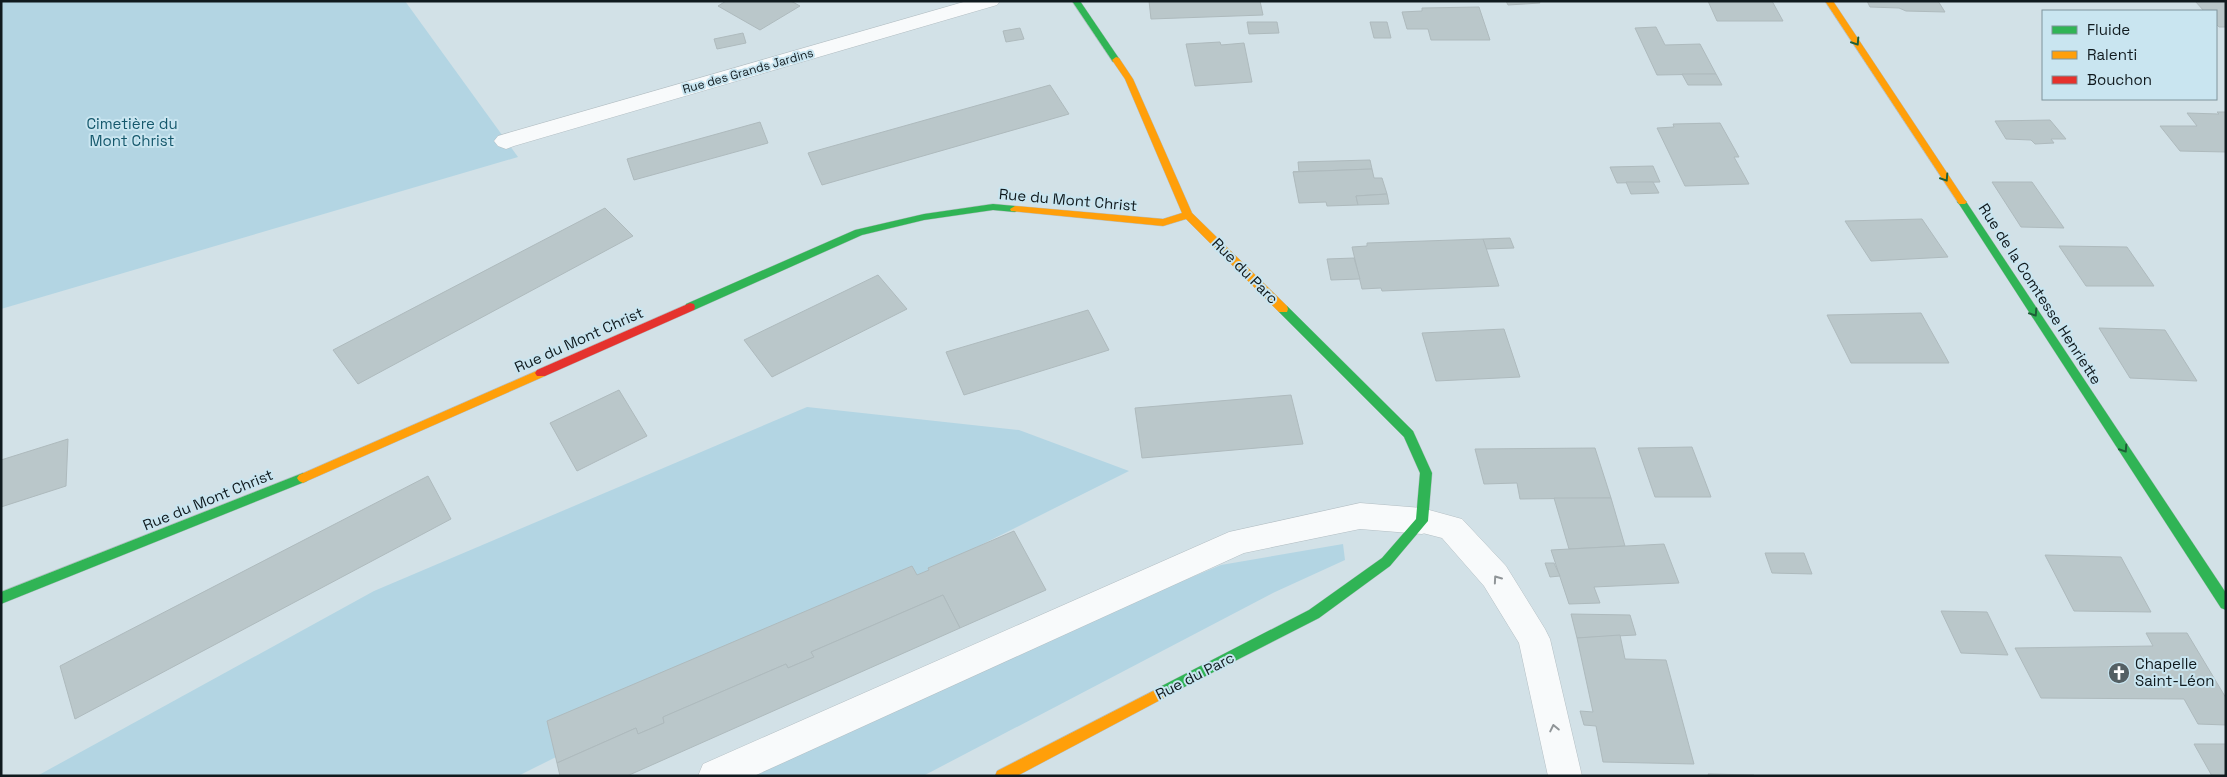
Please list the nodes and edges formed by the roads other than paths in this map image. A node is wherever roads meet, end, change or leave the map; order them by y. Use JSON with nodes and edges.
{"nodes":[{"id":1,"x":990,"y":1,"type":"edge"},
{"id":2,"x":1076,"y":1,"type":"edge"},
{"id":3,"x":1829,"y":1,"type":"edge"},
{"id":4,"x":506,"y":141,"type":"dead end"},
{"id":5,"x":1188,"y":215,"type":"junction"},
{"id":6,"x":1422,"y":521,"type":"junction"},
{"id":7,"x":1,"y":598,"type":"edge"},
{"id":8,"x":2226,"y":604,"type":"edge"},
{"id":9,"x":715,"y":776,"type":"edge"},
{"id":10,"x":1002,"y":776,"type":"edge"},
{"id":11,"x":1565,"y":776,"type":"edge"}],
"edges":[{"from":1,"to":4,"type":"street","name":"Rue des Grands Jardins"},
{"from":2,"to":5,"type":"street","name":"Rue du Parc"},
{"from":3,"to":8,"type":"street","name":"Rue de la Comtesse Henriette","one_way":true},
{"from":5,"to":6,"type":"street","name":"Rue du Parc"},
{"from":5,"to":7,"type":"street","name":"Rue du Mont Christ"},
{"from":6,"to":9,"type":"street"},
{"from":6,"to":10,"type":"street","name":"Rue du Parc"},
{"from":11,"to":6,"type":"street","one_way":true}]}
